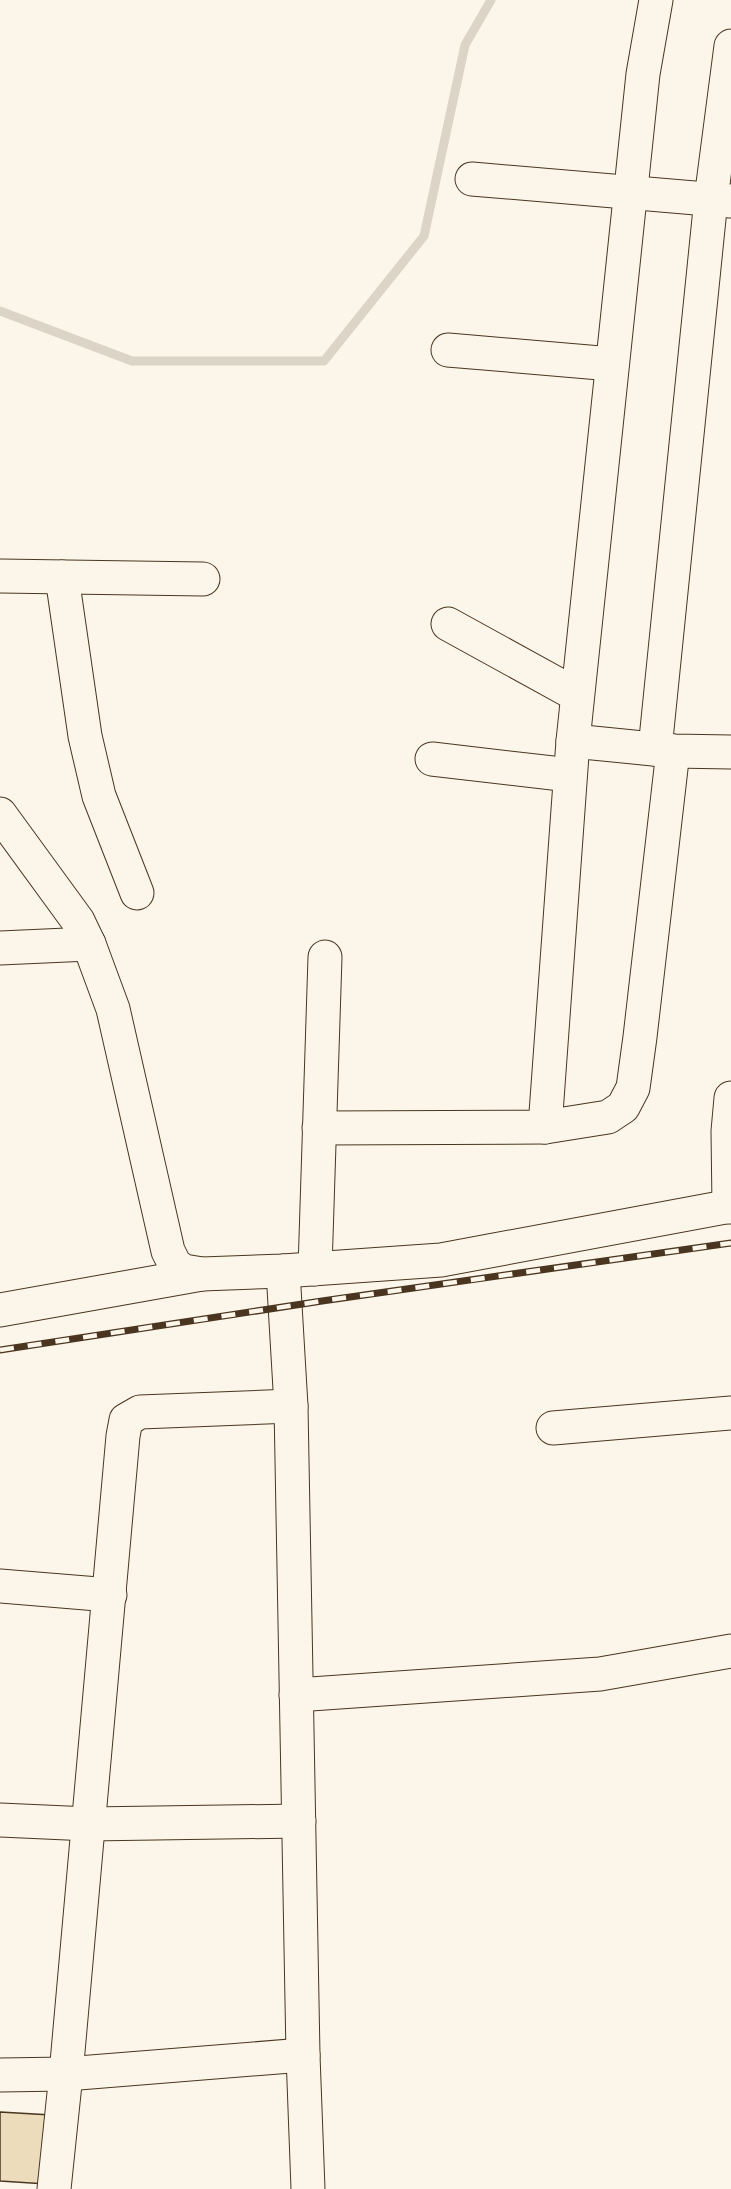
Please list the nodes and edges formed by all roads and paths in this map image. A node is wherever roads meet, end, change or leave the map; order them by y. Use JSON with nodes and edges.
{"nodes":[{"id":1,"x":656,"y":0,"type":"edge"},
{"id":2,"x":731,"y":46,"type":"edge"},
{"id":3,"x":471,"y":179,"type":"dead end"},
{"id":4,"x":631,"y":192,"type":"junction"},
{"id":5,"x":721,"y":200,"type":"edge"},
{"id":6,"x":447,"y":350,"type":"dead end"},
{"id":7,"x":612,"y":364,"type":"junction"},
{"id":8,"x":0,"y":576,"type":"edge"},
{"id":9,"x":63,"y":577,"type":"junction"},
{"id":10,"x":203,"y":579,"type":"dead end"},
{"id":11,"x":447,"y":624,"type":"dead end"},
{"id":12,"x":577,"y":695,"type":"junction"},
{"id":13,"x":573,"y":741,"type":"junction"},
{"id":14,"x":664,"y":750,"type":"junction"},
{"id":15,"x":731,"y":752,"type":"edge"},
{"id":16,"x":432,"y":759,"type":"dead end"},
{"id":17,"x":570,"y":775,"type":"junction"},
{"id":18,"x":0,"y":814,"type":"edge"},
{"id":19,"x":137,"y":893,"type":"dead end"},
{"id":20,"x":89,"y":944,"type":"junction"},
{"id":21,"x":0,"y":948,"type":"edge"},
{"id":22,"x":325,"y":957,"type":"dead end"},
{"id":23,"x":731,"y":1098,"type":"edge"},
{"id":24,"x":545,"y":1127,"type":"junction"},
{"id":25,"x":319,"y":1128,"type":"junction"},
{"id":26,"x":730,"y":1206,"type":"edge"},
{"id":27,"x":299,"y":1270,"type":"junction"},
{"id":28,"x":202,"y":1274,"type":"junction"},
{"id":29,"x":0,"y":1310,"type":"edge"},
{"id":30,"x":291,"y":1406,"type":"junction"},
{"id":31,"x":731,"y":1413,"type":"edge"},
{"id":32,"x":553,"y":1428,"type":"dead end"},
{"id":33,"x":0,"y":1586,"type":"edge"},
{"id":34,"x":110,"y":1595,"type":"junction"},
{"id":35,"x":731,"y":1651,"type":"edge"},
{"id":36,"x":296,"y":1695,"type":"junction"},
{"id":37,"x":0,"y":1820,"type":"edge"},
{"id":38,"x":299,"y":1821,"type":"junction"},
{"id":39,"x":89,"y":1824,"type":"junction"},
{"id":40,"x":303,"y":2055,"type":"junction"},
{"id":41,"x":66,"y":2074,"type":"junction"},
{"id":42,"x":0,"y":2075,"type":"edge"},
{"id":43,"x":54,"y":2189,"type":"edge"},
{"id":44,"x":308,"y":2189,"type":"edge"}],
"edges":[{"from":1,"to":4,"type":"street"},
{"from":2,"to":5,"type":"street"},
{"from":3,"to":4,"type":"street"},
{"from":4,"to":5,"type":"street"},
{"from":4,"to":7,"type":"street"},
{"from":5,"to":14,"type":"street"},
{"from":6,"to":7,"type":"street"},
{"from":7,"to":12,"type":"street"},
{"from":8,"to":9,"type":"street"},
{"from":9,"to":10,"type":"street"},
{"from":9,"to":19,"type":"street"},
{"from":11,"to":12,"type":"street"},
{"from":12,"to":13,"type":"street"},
{"from":13,"to":14,"type":"street"},
{"from":13,"to":17,"type":"street"},
{"from":14,"to":15,"type":"street"},
{"from":14,"to":24,"type":"street"},
{"from":16,"to":17,"type":"street"},
{"from":17,"to":24,"type":"street"},
{"from":18,"to":20,"type":"street"},
{"from":20,"to":21,"type":"street"},
{"from":20,"to":28,"type":"street"},
{"from":22,"to":25,"type":"street"},
{"from":23,"to":26,"type":"street"},
{"from":24,"to":25,"type":"street"},
{"from":25,"to":27,"type":"street"},
{"from":26,"to":27,"type":"street"},
{"from":27,"to":28,"type":"street"},
{"from":27,"to":30,"type":"street"},
{"from":28,"to":29,"type":"street"},
{"from":30,"to":34,"type":"street"},
{"from":30,"to":36,"type":"street"},
{"from":31,"to":32,"type":"street"},
{"from":33,"to":34,"type":"street"},
{"from":34,"to":39,"type":"street"},
{"from":35,"to":36,"type":"street"},
{"from":36,"to":38,"type":"street"},
{"from":37,"to":39,"type":"street"},
{"from":38,"to":39,"type":"street"},
{"from":38,"to":40,"type":"street"},
{"from":39,"to":41,"type":"street"},
{"from":40,"to":41,"type":"street"},
{"from":40,"to":44,"type":"street"},
{"from":41,"to":42,"type":"street"},
{"from":41,"to":43,"type":"street"}]}
